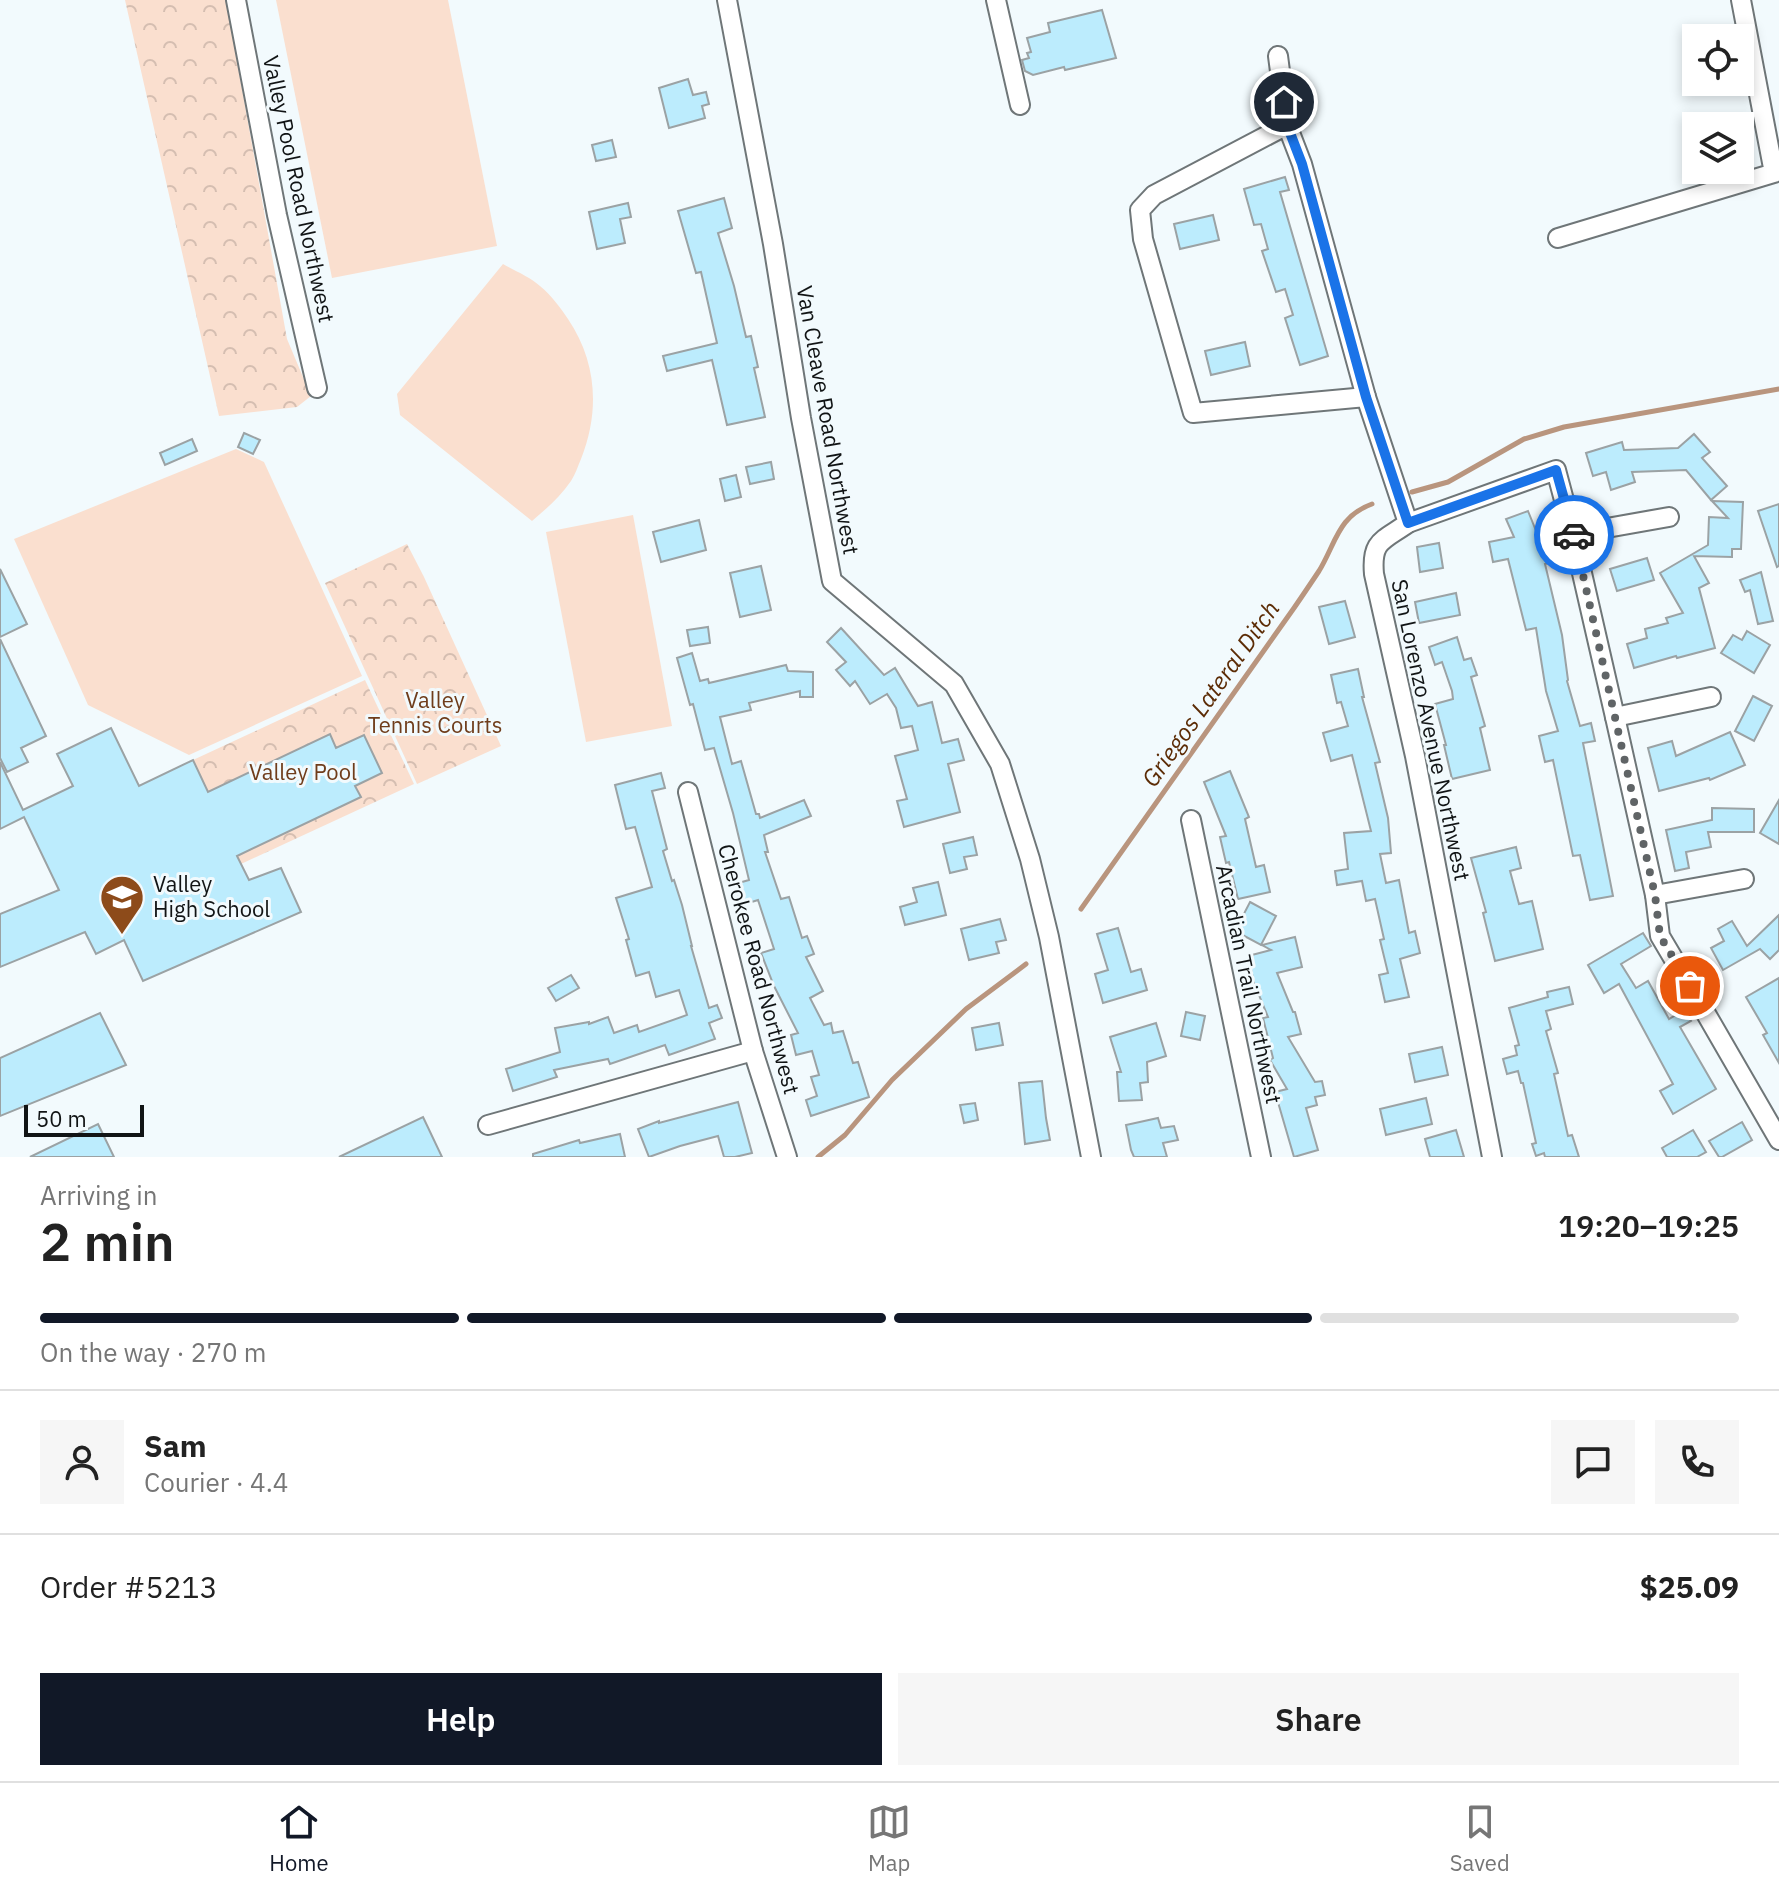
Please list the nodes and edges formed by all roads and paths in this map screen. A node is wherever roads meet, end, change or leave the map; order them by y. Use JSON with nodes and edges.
{"nodes":[{"id":1,"x":236,"y":0,"type":"edge"},
{"id":2,"x":727,"y":0,"type":"edge"},
{"id":3,"x":996,"y":0,"type":"edge"},
{"id":4,"x":1741,"y":0,"type":"edge"},
{"id":5,"x":1278,"y":56,"type":"dead end"},
{"id":6,"x":1020,"y":105,"type":"dead end"},
{"id":7,"x":1287,"y":125,"type":"junction"},
{"id":8,"x":1558,"y":238,"type":"dead end"},
{"id":9,"x":317,"y":388,"type":"dead end"},
{"id":10,"x":1366,"y":397,"type":"junction"},
{"id":11,"x":1669,"y":517,"type":"dead end"},
{"id":12,"x":1408,"y":523,"type":"junction"},
{"id":13,"x":1573,"y":534,"type":"junction"},
{"id":14,"x":1711,"y":697,"type":"dead end"},
{"id":15,"x":1615,"y":717,"type":"junction"},
{"id":16,"x":688,"y":792,"type":"dead end"},
{"id":17,"x":1191,"y":820,"type":"dead end"},
{"id":18,"x":1744,"y":879,"type":"dead end"},
{"id":19,"x":1655,"y":895,"type":"junction"},
{"id":20,"x":753,"y":1051,"type":"junction"},
{"id":21,"x":488,"y":1125,"type":"dead end"},
{"id":22,"x":1779,"y":1140,"type":"edge"},
{"id":23,"x":787,"y":1157,"type":"edge"},
{"id":24,"x":1091,"y":1157,"type":"edge"},
{"id":25,"x":1261,"y":1157,"type":"edge"},
{"id":26,"x":1492,"y":1157,"type":"edge"}],
"edges":[{"from":1,"to":9,"type":"street","name":"Valley Pool Road Northwest"},
{"from":2,"to":24,"type":"street","name":"Van Cleave Road Northwest"},
{"from":3,"to":6,"type":"street"},
{"from":4,"to":8,"type":"street"},
{"from":5,"to":7,"type":"street"},
{"from":7,"to":10,"type":"street"},
{"from":7,"to":10,"type":"street"},
{"from":10,"to":12,"type":"street"},
{"from":11,"to":13,"type":"street"},
{"from":12,"to":13,"type":"street"},
{"from":12,"to":26,"type":"street","name":"San Lorenzo Avenue Northwest"},
{"from":13,"to":15,"type":"street"},
{"from":14,"to":15,"type":"street"},
{"from":15,"to":19,"type":"street"},
{"from":16,"to":20,"type":"street","name":"Cherokee Road Northwest"},
{"from":17,"to":25,"type":"street","name":"Arcadian Trail Northwest"},
{"from":18,"to":19,"type":"street"},
{"from":19,"to":22,"type":"street"},
{"from":20,"to":21,"type":"street"},
{"from":20,"to":23,"type":"street","name":"Cherokee Road Northwest"}]}
